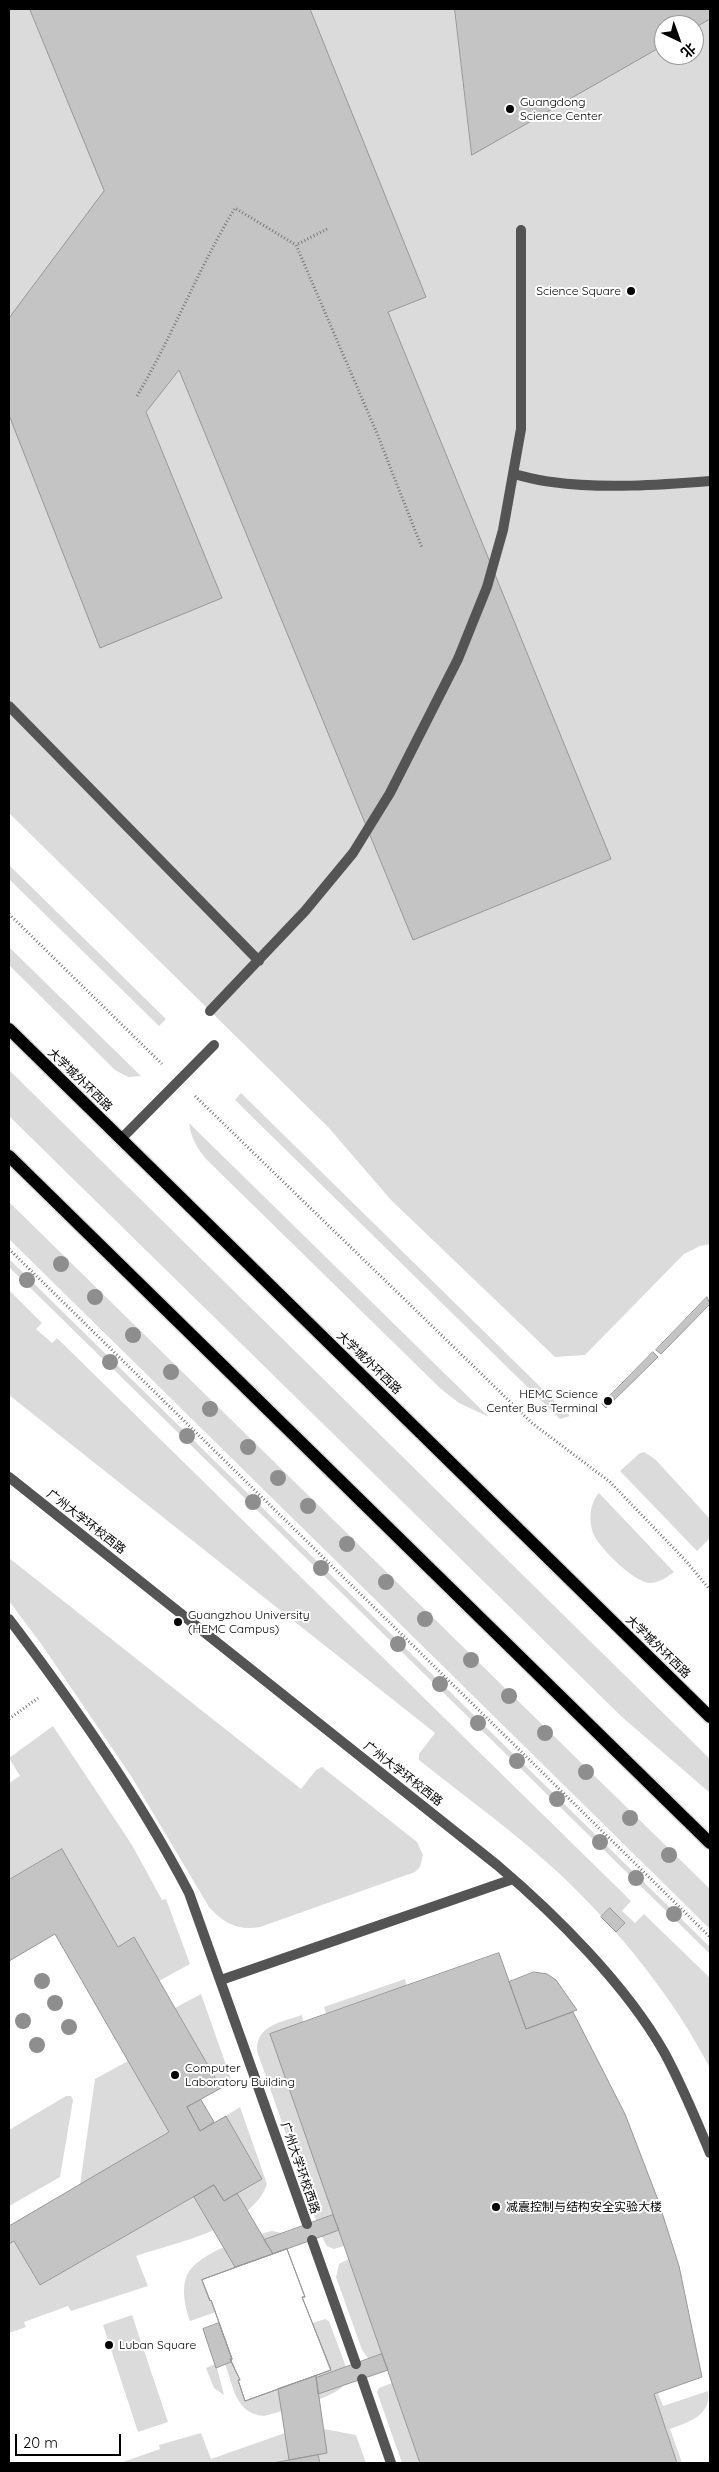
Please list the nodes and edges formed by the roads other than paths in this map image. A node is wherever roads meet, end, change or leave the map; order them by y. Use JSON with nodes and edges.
{"nodes":[{"id":1,"x":521,"y":230,"type":"dead end"},
{"id":2,"x":514,"y":474,"type":"junction"},
{"id":3,"x":710,"y":481,"type":"edge"},
{"id":4,"x":9,"y":706,"type":"edge"},
{"id":5,"x":259,"y":961,"type":"junction"},
{"id":6,"x":210,"y":1011,"type":"dead end"},
{"id":7,"x":9,"y":1029,"type":"edge"},
{"id":8,"x":214,"y":1045,"type":"dead end"},
{"id":9,"x":121,"y":1139,"type":"junction"},
{"id":10,"x":9,"y":1156,"type":"edge"},
{"id":11,"x":9,"y":1477,"type":"edge"},
{"id":12,"x":9,"y":1619,"type":"edge"},
{"id":13,"x":710,"y":1717,"type":"edge"},
{"id":14,"x":710,"y":1843,"type":"edge"},
{"id":15,"x":513,"y":1878,"type":"junction"},
{"id":16,"x":221,"y":1980,"type":"junction"},
{"id":17,"x":710,"y":2153,"type":"edge"},
{"id":18,"x":307,"y":2224,"type":"dead end"},
{"id":19,"x":312,"y":2240,"type":"dead end"},
{"id":20,"x":356,"y":2364,"type":"dead end"},
{"id":21,"x":362,"y":2379,"type":"dead end"},
{"id":22,"x":391,"y":2463,"type":"edge"}],
"edges":[{"from":1,"to":2,"type":"lane"},
{"from":2,"to":3,"type":"lane"},
{"from":2,"to":5,"type":"lane"},
{"from":4,"to":5,"type":"lane"},
{"from":5,"to":6,"type":"lane"},
{"from":7,"to":9,"type":"main road","name":"大学城外环西路"},
{"from":8,"to":9,"type":"lane"},
{"from":9,"to":13,"type":"main road","name":"大学城外环西路"},
{"from":10,"to":14,"type":"main road"},
{"from":11,"to":15,"type":"lane","name":"广州大学环校西路"},
{"from":12,"to":16,"type":"lane","name":"广州大学环校西路"},
{"from":15,"to":16,"type":"lane"},
{"from":15,"to":17,"type":"lane","name":"广州大学环校西路"},
{"from":16,"to":18,"type":"lane","name":"广州大学环校西路"},
{"from":19,"to":20,"type":"lane"},
{"from":21,"to":22,"type":"lane"}]}
